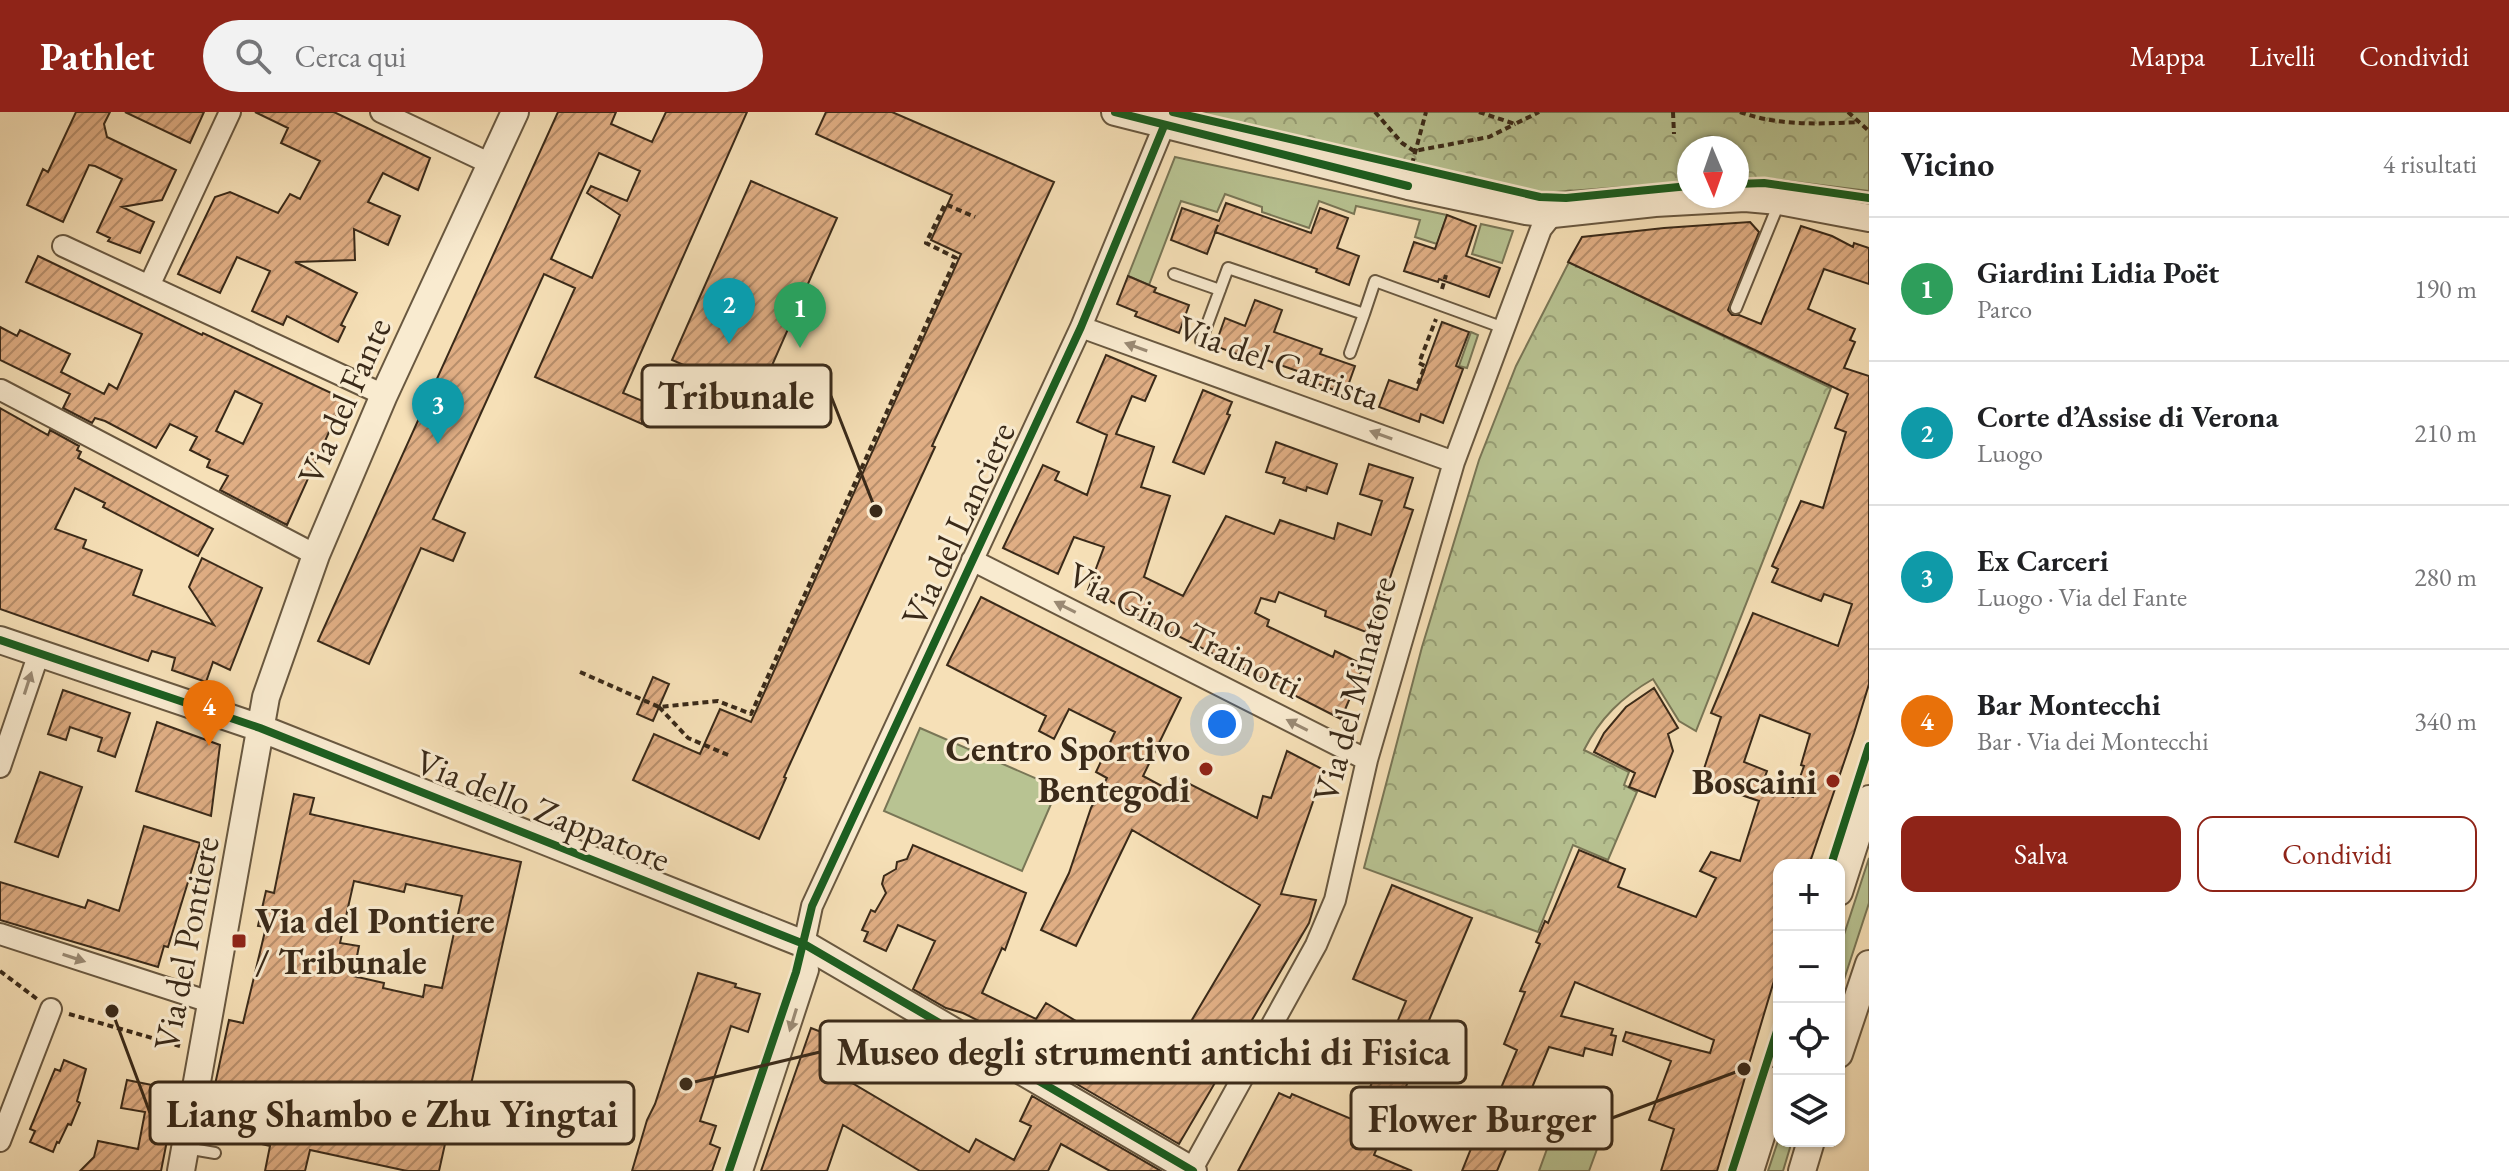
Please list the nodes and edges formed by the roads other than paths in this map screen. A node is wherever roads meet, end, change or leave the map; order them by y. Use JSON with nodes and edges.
{"nodes":[{"id":1,"x":230,"y":112,"type":"edge"},
{"id":2,"x":381,"y":112,"type":"edge"},
{"id":3,"x":515,"y":112,"type":"edge"},
{"id":4,"x":1115,"y":112,"type":"edge"},
{"id":5,"x":1164,"y":126,"type":"junction"},
{"id":6,"x":491,"y":164,"type":"junction"},
{"id":7,"x":1779,"y":201,"type":"junction"},
{"id":8,"x":1553,"y":214,"type":"junction"},
{"id":9,"x":1869,"y":218,"type":"edge"},
{"id":10,"x":63,"y":246,"type":"dead end"},
{"id":11,"x":1174,"y":274,"type":"dead end"},
{"id":12,"x":149,"y":286,"type":"junction"},
{"id":13,"x":1220,"y":290,"type":"junction"},
{"id":14,"x":1736,"y":308,"type":"dead end"},
{"id":15,"x":1364,"y":314,"type":"junction"},
{"id":16,"x":1081,"y":327,"type":"junction"},
{"id":17,"x":1504,"y":328,"type":"junction"},
{"id":18,"x":1201,"y":341,"type":"dead end"},
{"id":19,"x":1350,"y":353,"type":"dead end"},
{"id":20,"x":1,"y":390,"type":"edge"},
{"id":21,"x":384,"y":395,"type":"junction"},
{"id":22,"x":1454,"y":462,"type":"junction"},
{"id":23,"x":316,"y":555,"type":"junction"},
{"id":24,"x":972,"y":560,"type":"junction"},
{"id":25,"x":0,"y":640,"type":"edge"},
{"id":26,"x":39,"y":653,"type":"junction"},
{"id":27,"x":260,"y":728,"type":"junction"},
{"id":28,"x":1367,"y":760,"type":"junction"},
{"id":29,"x":0,"y":767,"type":"edge"},
{"id":30,"x":1869,"y":799,"type":"edge"},
{"id":31,"x":1845,"y":873,"type":"edge"},
{"id":32,"x":0,"y":934,"type":"edge"},
{"id":33,"x":804,"y":944,"type":"junction"},
{"id":34,"x":1869,"y":964,"type":"edge"},
{"id":35,"x":213,"y":1003,"type":"junction"},
{"id":36,"x":51,"y":1009,"type":"road end"},
{"id":37,"x":1845,"y":1036,"type":"edge"},
{"id":38,"x":1773,"y":1098,"type":"edge"},
{"id":39,"x":0,"y":1141,"type":"edge"},
{"id":40,"x":1810,"y":1147,"type":"edge"},
{"id":41,"x":215,"y":1153,"type":"dead end"},
{"id":42,"x":183,"y":1160,"type":"edge"},
{"id":43,"x":1805,"y":1170,"type":"edge"},
{"id":44,"x":742,"y":1171,"type":"edge"},
{"id":45,"x":1192,"y":1171,"type":"edge"},
{"id":46,"x":1750,"y":1171,"type":"edge"}],
"edges":[{"from":1,"to":12,"type":"street"},
{"from":2,"to":6,"type":"street"},
{"from":3,"to":6,"type":"street","name":"Via del Fante"},
{"from":4,"to":5,"type":"street"},
{"from":5,"to":8,"type":"street"},
{"from":5,"to":16,"type":"street","name":"Via del Lanciere"},
{"from":6,"to":21,"type":"street","name":"Via del Fante"},
{"from":7,"to":8,"type":"street"},
{"from":7,"to":9,"type":"street"},
{"from":7,"to":14,"type":"lane"},
{"from":8,"to":17,"type":"street","name":"Via del Minatore"},
{"from":10,"to":12,"type":"street"},
{"from":11,"to":13,"type":"lane"},
{"from":12,"to":21,"type":"street"},
{"from":13,"to":15,"type":"lane"},
{"from":13,"to":18,"type":"lane"},
{"from":15,"to":17,"type":"lane"},
{"from":15,"to":19,"type":"lane"},
{"from":22,"to":16,"type":"street","name":"Via del Carrista","one_way":true},
{"from":16,"to":24,"type":"street","name":"Via del Lanciere"},
{"from":17,"to":22,"type":"street","name":"Via del Minatore"},
{"from":20,"to":23,"type":"street"},
{"from":21,"to":23,"type":"street","name":"Via del Fante"},
{"from":22,"to":28,"type":"street","name":"Via del Minatore"},
{"from":23,"to":27,"type":"street","name":"Via del Fante"},
{"from":28,"to":24,"type":"street","name":"Via Gino Trainotti","one_way":true},
{"from":24,"to":33,"type":"street","name":"Via del Lanciere"},
{"from":25,"to":26,"type":"street","name":"Via dello Zappatore"},
{"from":26,"to":27,"type":"street","name":"Via dello Zappatore"},
{"from":29,"to":26,"type":"street","one_way":true},
{"from":27,"to":33,"type":"street","name":"Via dello Zappatore"},
{"from":27,"to":35,"type":"street","name":"Via del Pontiere"},
{"from":28,"to":45,"type":"street","name":"Via del Minatore"},
{"from":30,"to":31,"type":"street"},
{"from":32,"to":35,"type":"street","one_way":true},
{"from":33,"to":44,"type":"street","name":"Via del Lanciere","one_way":true},
{"from":33,"to":45,"type":"street","name":"Via dello Zappatore"},
{"from":34,"to":37,"type":"street"},
{"from":35,"to":42,"type":"street","name":"Via del Pontiere"},
{"from":36,"to":39,"type":"street"},
{"from":38,"to":46,"type":"street"},
{"from":40,"to":43,"type":"street"},
{"from":41,"to":42,"type":"lane"}]}
